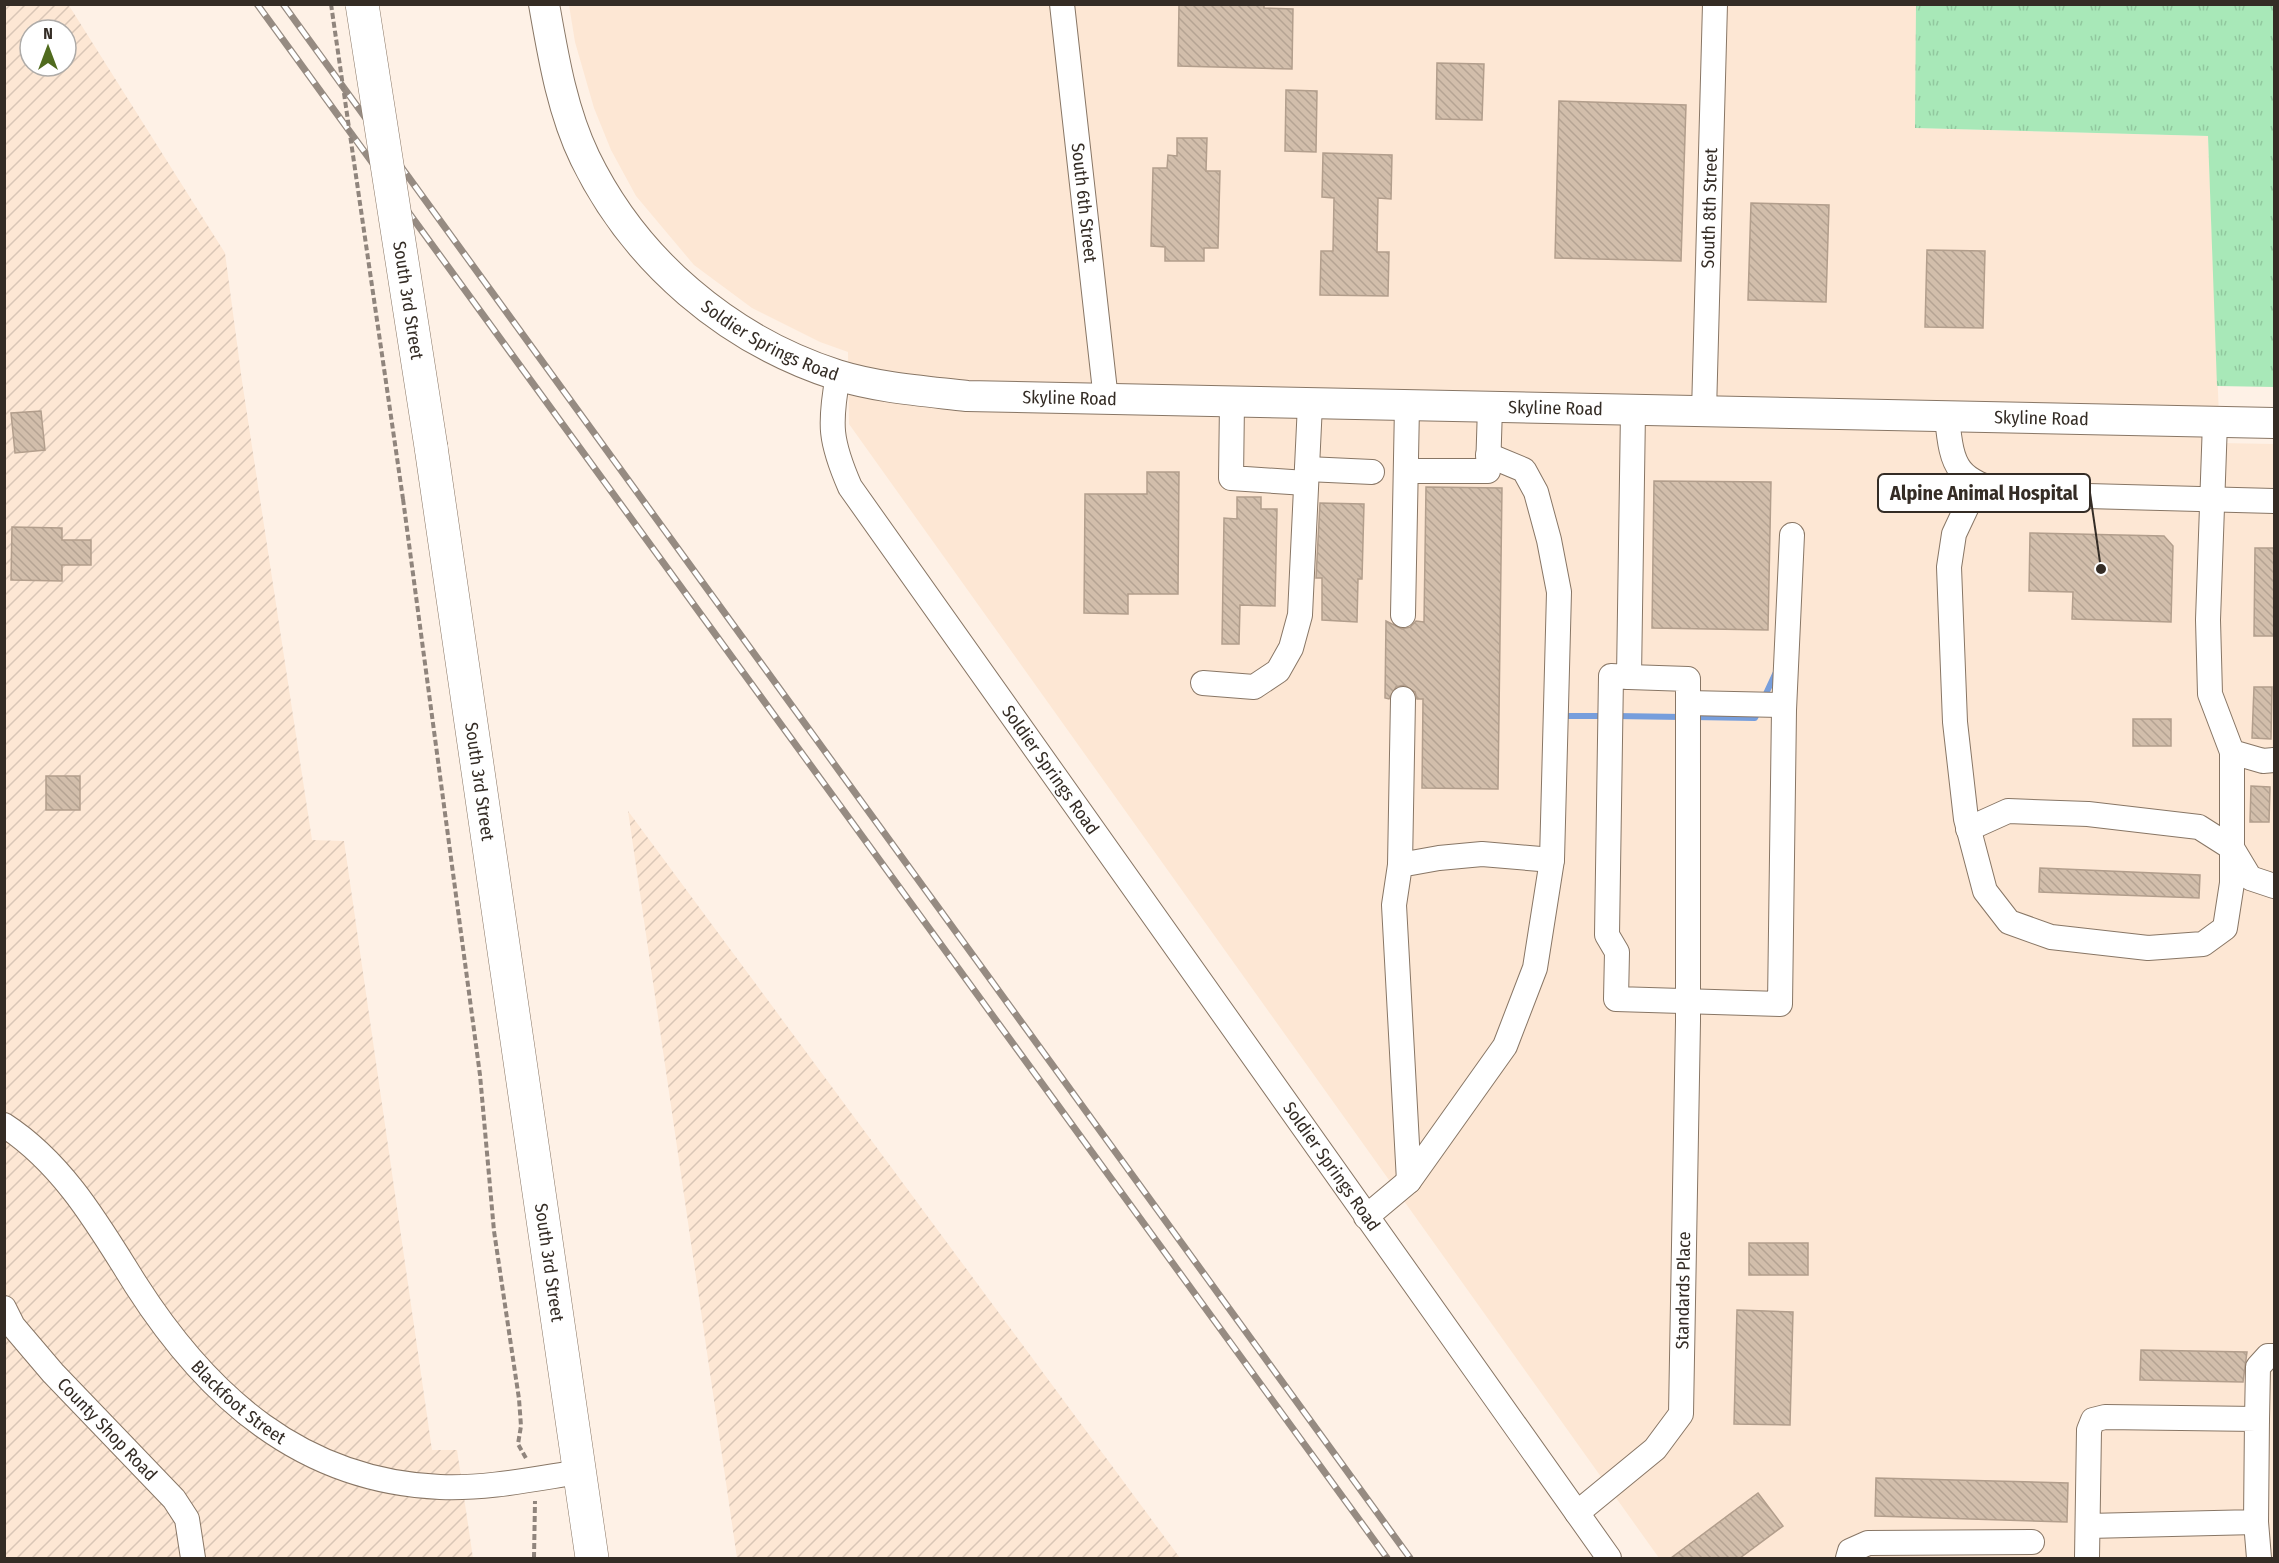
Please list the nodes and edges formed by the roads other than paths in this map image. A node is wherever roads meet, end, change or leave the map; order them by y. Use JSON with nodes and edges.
{"nodes":[{"id":1,"x":362,"y":4,"type":"edge"},
{"id":2,"x":544,"y":4,"type":"edge"},
{"id":3,"x":1062,"y":4,"type":"edge"},
{"id":4,"x":1715,"y":4,"type":"edge"},
{"id":5,"x":838,"y":375,"type":"junction"},
{"id":6,"x":1106,"y":400,"type":"junction"},
{"id":7,"x":1232,"y":403,"type":"junction"},
{"id":8,"x":1310,"y":404,"type":"junction"},
{"id":9,"x":1407,"y":406,"type":"junction"},
{"id":10,"x":1490,"y":408,"type":"junction"},
{"id":11,"x":1633,"y":411,"type":"junction"},
{"id":12,"x":1704,"y":412,"type":"junction"},
{"id":13,"x":1947,"y":417,"type":"junction"},
{"id":14,"x":2215,"y":422,"type":"junction"},
{"id":15,"x":2274,"y":423,"type":"edge"},
{"id":16,"x":1488,"y":455,"type":"junction"},
{"id":17,"x":1408,"y":471,"type":"junction"},
{"id":18,"x":1372,"y":472,"type":"dead end"},
{"id":19,"x":1307,"y":476,"type":"junction"},
{"id":20,"x":1977,"y":485,"type":"junction"},
{"id":21,"x":2212,"y":500,"type":"junction"},
{"id":22,"x":2274,"y":501,"type":"edge"},
{"id":23,"x":1792,"y":535,"type":"dead end"},
{"id":24,"x":1403,"y":615,"type":"dead end"},
{"id":25,"x":1629,"y":677,"type":"junction"},
{"id":26,"x":1203,"y":683,"type":"dead end"},
{"id":27,"x":1402,"y":699,"type":"dead end"},
{"id":28,"x":1688,"y":703,"type":"junction"},
{"id":29,"x":1784,"y":705,"type":"junction"},
{"id":30,"x":2232,"y":752,"type":"junction"},
{"id":31,"x":2274,"y":760,"type":"edge"},
{"id":32,"x":1968,"y":829,"type":"junction"},
{"id":33,"x":2232,"y":849,"type":"junction"},
{"id":34,"x":1552,"y":860,"type":"junction"},
{"id":35,"x":1400,"y":865,"type":"junction"},
{"id":36,"x":2274,"y":886,"type":"edge"},
{"id":37,"x":1688,"y":1011,"type":"junction"},
{"id":38,"x":4,"y":1125,"type":"edge"},
{"id":39,"x":1409,"y":1181,"type":"junction"},
{"id":40,"x":1366,"y":1217,"type":"junction"},
{"id":41,"x":4,"y":1308,"type":"edge"},
{"id":42,"x":2274,"y":1356,"type":"edge"},
{"id":43,"x":2257,"y":1419,"type":"junction"},
{"id":44,"x":579,"y":1472,"type":"junction"},
{"id":45,"x":1577,"y":1513,"type":"junction"},
{"id":46,"x":2256,"y":1522,"type":"junction"},
{"id":47,"x":2088,"y":1526,"type":"junction"},
{"id":48,"x":2032,"y":1542,"type":"dead end"},
{"id":49,"x":193,"y":1558,"type":"edge"},
{"id":50,"x":592,"y":1558,"type":"edge"},
{"id":51,"x":1609,"y":1558,"type":"edge"},
{"id":52,"x":1848,"y":1558,"type":"edge"},
{"id":53,"x":2087,"y":1558,"type":"edge"},
{"id":54,"x":2259,"y":1558,"type":"edge"}],
"edges":[{"from":1,"to":44,"type":"highway","name":"South 3rd Street","bridge":true},
{"from":2,"to":5,"type":"main road","name":"Soldier Springs Road"},
{"from":3,"to":6,"type":"street","name":"South 6th Street"},
{"from":4,"to":12,"type":"street","name":"South 8th Street"},
{"from":5,"to":6,"type":"main road","name":"Skyline Road"},
{"from":5,"to":40,"type":"street","name":"Soldier Springs Road"},
{"from":6,"to":7,"type":"main road","name":"Skyline Road"},
{"from":7,"to":8,"type":"main road","name":"Skyline Road"},
{"from":7,"to":19,"type":"street"},
{"from":8,"to":9,"type":"main road","name":"Skyline Road"},
{"from":8,"to":19,"type":"street"},
{"from":9,"to":10,"type":"main road","name":"Skyline Road"},
{"from":9,"to":17,"type":"street"},
{"from":10,"to":11,"type":"main road","name":"Skyline Road"},
{"from":10,"to":16,"type":"street"},
{"from":11,"to":12,"type":"main road","name":"Skyline Road"},
{"from":11,"to":25,"type":"street"},
{"from":12,"to":13,"type":"main road","name":"Skyline Road"},
{"from":13,"to":14,"type":"main road","name":"Skyline Road"},
{"from":13,"to":20,"type":"street"},
{"from":14,"to":15,"type":"main road","name":"Skyline Road"},
{"from":14,"to":21,"type":"street"},
{"from":16,"to":17,"type":"street"},
{"from":16,"to":34,"type":"street"},
{"from":17,"to":24,"type":"street"},
{"from":18,"to":19,"type":"street"},
{"from":19,"to":26,"type":"street"},
{"from":20,"to":21,"type":"street"},
{"from":20,"to":32,"type":"street"},
{"from":21,"to":22,"type":"street"},
{"from":21,"to":30,"type":"street"},
{"from":23,"to":29,"type":"street"},
{"from":25,"to":28,"type":"street","name":"Standards Place"},
{"from":25,"to":37,"type":"street"},
{"from":27,"to":35,"type":"street"},
{"from":28,"to":29,"type":"street"},
{"from":28,"to":37,"type":"street","name":"Standards Place"},
{"from":29,"to":37,"type":"street"},
{"from":30,"to":31,"type":"street"},
{"from":30,"to":33,"type":"street"},
{"from":32,"to":33,"type":"street"},
{"from":32,"to":33,"type":"street"},
{"from":33,"to":36,"type":"street"},
{"from":34,"to":35,"type":"street"},
{"from":34,"to":39,"type":"street"},
{"from":35,"to":39,"type":"street"},
{"from":37,"to":45,"type":"street","name":"Standards Place"},
{"from":38,"to":44,"type":"street","name":"Blackfoot Street"},
{"from":39,"to":40,"type":"street"},
{"from":40,"to":45,"type":"street","name":"Soldier Springs Road"},
{"from":41,"to":49,"type":"street","name":"County Shop Road"},
{"from":42,"to":43,"type":"street"},
{"from":43,"to":46,"type":"street"},
{"from":43,"to":47,"type":"street"},
{"from":44,"to":50,"type":"highway","name":"South 3rd Street"},
{"from":45,"to":51,"type":"street","name":"Soldier Springs Road"},
{"from":46,"to":47,"type":"street"},
{"from":46,"to":54,"type":"street"},
{"from":47,"to":53,"type":"street"},
{"from":48,"to":52,"type":"street"}]}
